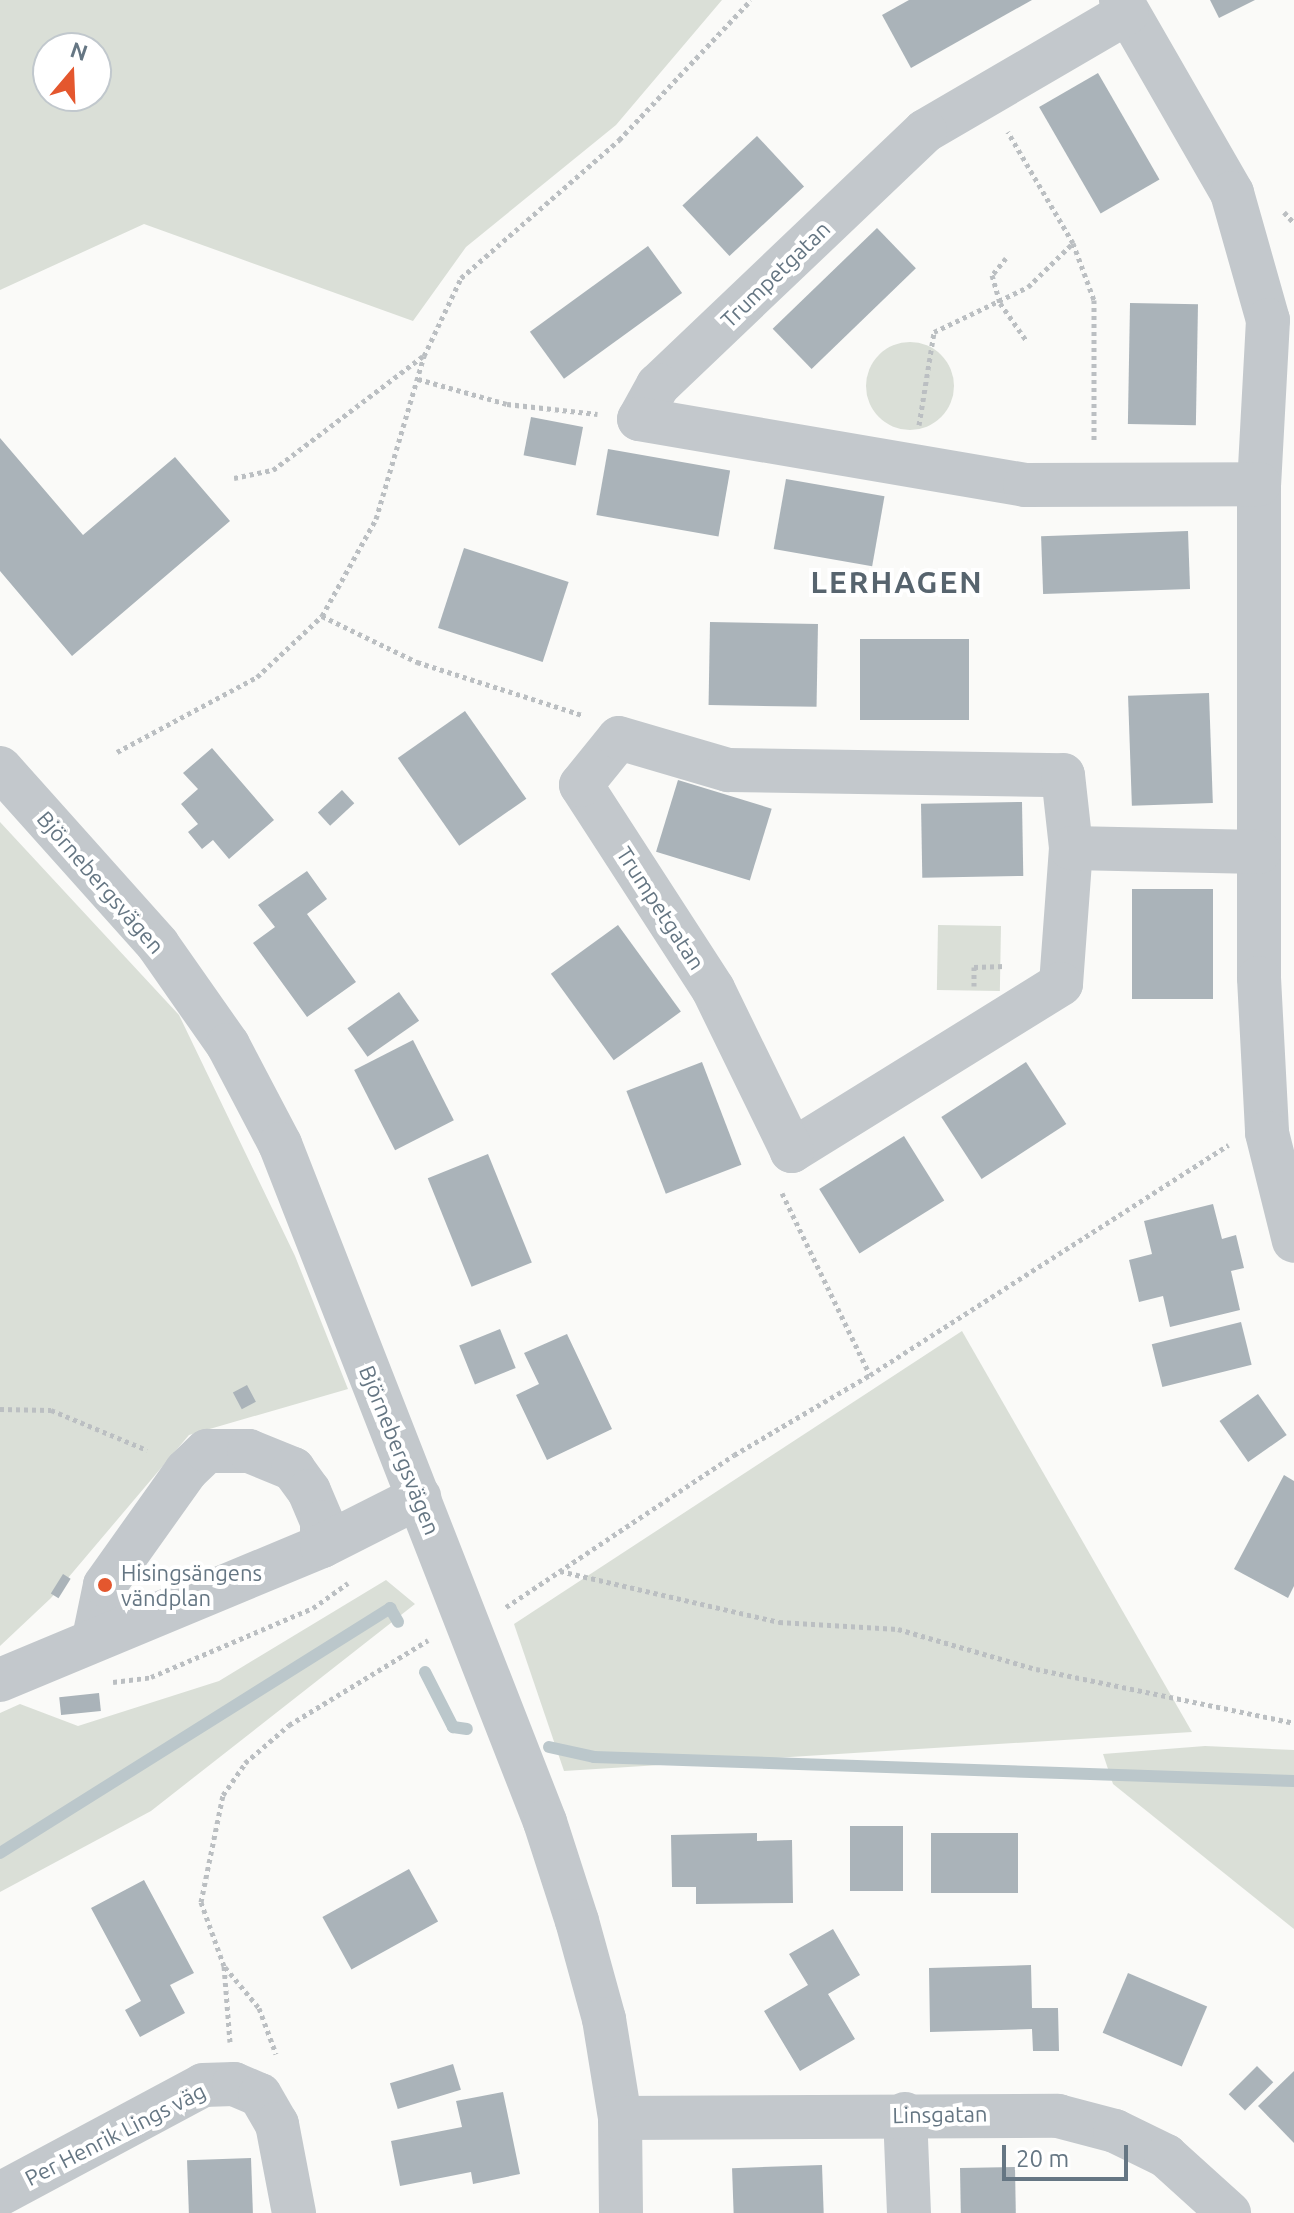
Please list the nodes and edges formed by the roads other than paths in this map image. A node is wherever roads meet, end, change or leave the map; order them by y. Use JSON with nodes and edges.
{"nodes":[{"id":1,"x":1124,"y":6,"type":"edge"},
{"id":2,"x":1281,"y":321,"type":"edge"},
{"id":3,"x":1259,"y":484,"type":"junction"},
{"id":4,"x":0,"y":768,"type":"edge"},
{"id":5,"x":1071,"y":848,"type":"junction"},
{"id":6,"x":1259,"y":852,"type":"junction"},
{"id":7,"x":1294,"y":1241,"type":"edge"},
{"id":8,"x":419,"y":1497,"type":"junction"},
{"id":9,"x":322,"y":1546,"type":"junction"},
{"id":10,"x":94,"y":1638,"type":"junction"},
{"id":11,"x":0,"y":1680,"type":"edge"},
{"id":12,"x":905,"y":2114,"type":"junction"},
{"id":13,"x":620,"y":2118,"type":"junction"},
{"id":14,"x":0,"y":2194,"type":"edge"},
{"id":15,"x":294,"y":2213,"type":"edge"},
{"id":16,"x":621,"y":2213,"type":"edge"},
{"id":17,"x":909,"y":2213,"type":"edge"},
{"id":18,"x":1229,"y":2213,"type":"edge"}],
"edges":[{"from":1,"to":2,"type":"street","name":"Trumpetgatan"},
{"from":1,"to":3,"type":"street","name":"Trumpetgatan"},
{"from":2,"to":3,"type":"street","name":"Trumpetgatan"},
{"from":3,"to":6,"type":"street","name":"Trumpetgatan"},
{"from":4,"to":8,"type":"street","name":"Björnebergsvägen"},
{"from":5,"to":5,"type":"street","name":"Trumpetgatan"},
{"from":5,"to":6,"type":"street"},
{"from":6,"to":7,"type":"street","name":"Trumpetgatan"},
{"from":8,"to":9,"type":"street"},
{"from":8,"to":13,"type":"street","name":"Björnebergsvägen"},
{"from":9,"to":10,"type":"street"},
{"from":9,"to":10,"type":"street"},
{"from":10,"to":11,"type":"street"},
{"from":12,"to":13,"type":"street","name":"Linsgatan"},
{"from":12,"to":17,"type":"street"},
{"from":12,"to":18,"type":"street","name":"Linsgatan"},
{"from":13,"to":16,"type":"street","name":"Björnebergsvägen"},
{"from":14,"to":15,"type":"street","name":"Per Henrik Lings väg"}]}
